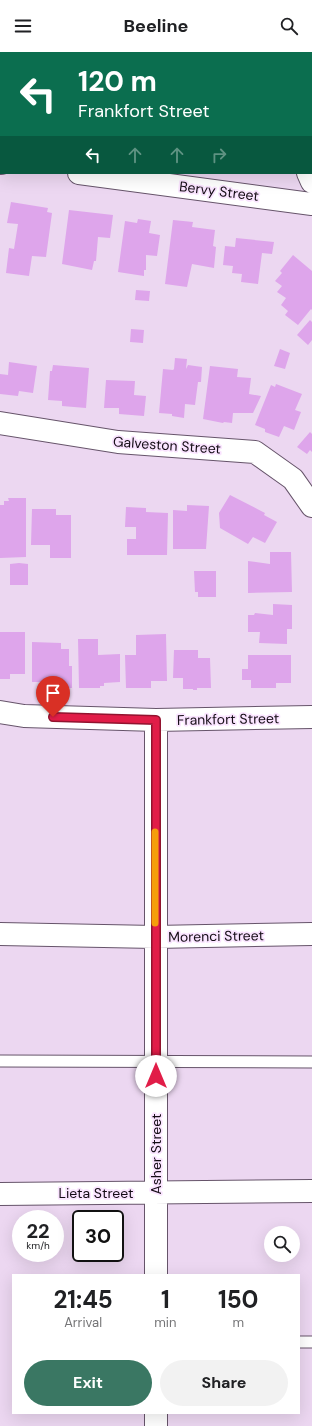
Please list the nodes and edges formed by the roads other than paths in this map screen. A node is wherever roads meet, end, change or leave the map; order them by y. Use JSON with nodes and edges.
{"nodes":[{"id":1,"x":87,"y":174,"type":"edge"},
{"id":2,"x":312,"y":204,"type":"edge"},
{"id":3,"x":0,"y":423,"type":"edge"},
{"id":4,"x":312,"y":506,"type":"edge"},
{"id":5,"x":0,"y":712,"type":"edge"},
{"id":6,"x":312,"y":717,"type":"edge"},
{"id":7,"x":156,"y":720,"type":"junction"},
{"id":8,"x":0,"y":934,"type":"edge"},
{"id":9,"x":312,"y":934,"type":"edge"},
{"id":10,"x":155,"y":937,"type":"junction"},
{"id":11,"x":0,"y":1061,"type":"edge"},
{"id":12,"x":156,"y":1062,"type":"junction"},
{"id":13,"x":312,"y":1062,"type":"edge"},
{"id":14,"x":312,"y":1191,"type":"edge"},
{"id":15,"x":156,"y":1192,"type":"junction"},
{"id":16,"x":0,"y":1194,"type":"edge"},
{"id":17,"x":156,"y":1274,"type":"edge"},
{"id":18,"x":300,"y":1342,"type":"edge"},
{"id":19,"x":312,"y":1342,"type":"edge"},
{"id":20,"x":156,"y":1414,"type":"edge"},
{"id":21,"x":156,"y":1426,"type":"edge"}],
"edges":[{"from":1,"to":2,"type":"street","name":"Bervy Street"},
{"from":3,"to":4,"type":"street","name":"Galveston Street"},
{"from":5,"to":7,"type":"street","name":"Frankfort Street"},
{"from":6,"to":7,"type":"street","name":"Frankfort Street"},
{"from":7,"to":10,"type":"street","name":"Asher Street"},
{"from":8,"to":10,"type":"street","name":"Morenci Street"},
{"from":9,"to":10,"type":"street","name":"Morenci Street"},
{"from":10,"to":12,"type":"street","name":"Asher Street"},
{"from":11,"to":12,"type":"lane"},
{"from":12,"to":13,"type":"lane"},
{"from":12,"to":15,"type":"street","name":"Asher Street"},
{"from":14,"to":15,"type":"street","name":"Lieta Street"},
{"from":15,"to":16,"type":"street","name":"Lieta Street"},
{"from":15,"to":17,"type":"street","name":"Asher Street"},
{"from":18,"to":19,"type":"lane"},
{"from":20,"to":21,"type":"street"}]}
